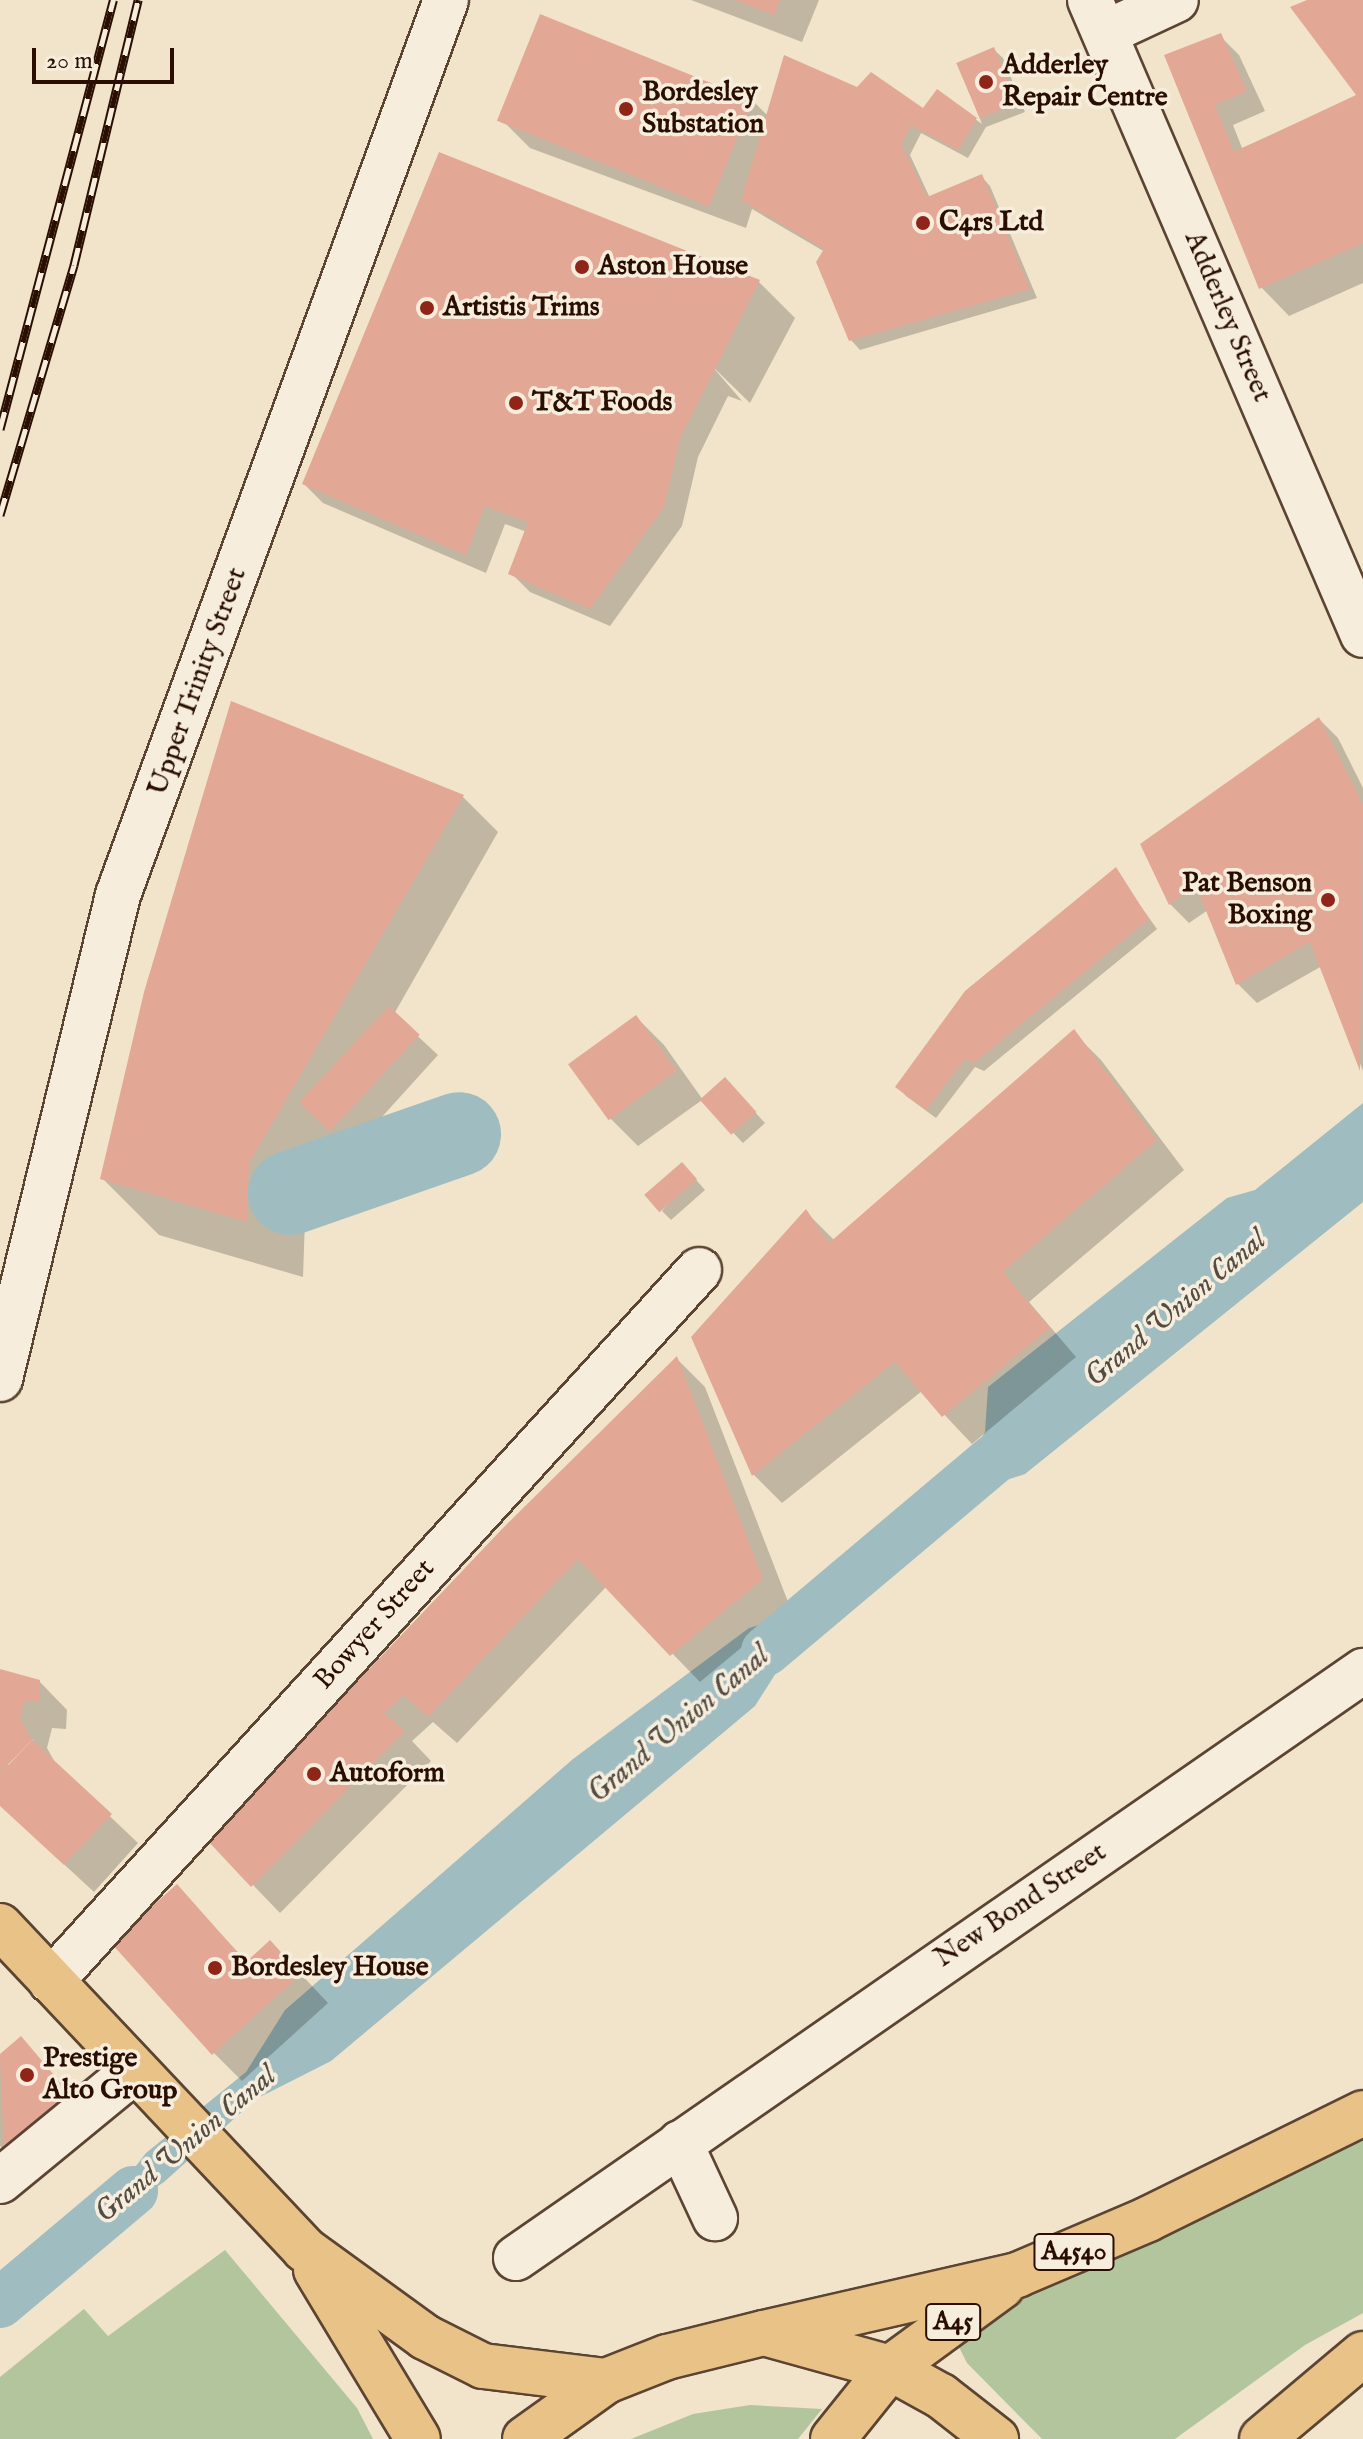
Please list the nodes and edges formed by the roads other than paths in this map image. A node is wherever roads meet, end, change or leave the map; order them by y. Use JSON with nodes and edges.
{"nodes":[{"id":1,"x":446,"y":0,"type":"edge"},
{"id":2,"x":1176,"y":0,"type":"edge"},
{"id":3,"x":1097,"y":17,"type":"edge"},
{"id":4,"x":1363,"y":635,"type":"edge"},
{"id":5,"x":699,"y":1270,"type":"dead end"},
{"id":6,"x":0,"y":1379,"type":"edge"},
{"id":7,"x":1363,"y":1671,"type":"edge"},
{"id":8,"x":0,"y":1926,"type":"edge"},
{"id":9,"x":51,"y":1981,"type":"junction"},
{"id":10,"x":146,"y":2081,"type":"junction"},
{"id":11,"x":1363,"y":2113,"type":"edge"},
{"id":12,"x":680,"y":2143,"type":"junction"},
{"id":13,"x":0,"y":2181,"type":"edge"},
{"id":14,"x":715,"y":2218,"type":"dead end"},
{"id":15,"x":304,"y":2249,"type":"junction"},
{"id":16,"x":516,"y":2258,"type":"dead end"},
{"id":17,"x":1017,"y":2275,"type":"junction"},
{"id":18,"x":764,"y":2333,"type":"junction"},
{"id":19,"x":1363,"y":2354,"type":"edge"},
{"id":20,"x":890,"y":2368,"type":"junction"},
{"id":21,"x":606,"y":2381,"type":"junction"},
{"id":22,"x":418,"y":2439,"type":"edge"},
{"id":23,"x":525,"y":2439,"type":"edge"},
{"id":24,"x":833,"y":2439,"type":"edge"},
{"id":25,"x":996,"y":2439,"type":"edge"},
{"id":26,"x":1262,"y":2439,"type":"edge"}],
"edges":[{"from":1,"to":6,"type":"street","name":"Upper Trinity Street"},
{"from":2,"to":3,"type":"street"},
{"from":3,"to":4,"type":"street","name":"Adderley Street"},
{"from":5,"to":9,"type":"street","name":"Bowyer Street"},
{"from":7,"to":12,"type":"street","name":"New Bond Street"},
{"from":8,"to":9,"type":"main road"},
{"from":9,"to":10,"type":"main road"},
{"from":10,"to":13,"type":"street"},
{"from":10,"to":15,"type":"main road"},
{"from":11,"to":17,"type":"main road","number":"A4540"},
{"from":12,"to":14,"type":"street"},
{"from":12,"to":16,"type":"street","name":"New Bond Street"},
{"from":15,"to":21,"type":"main road"},
{"from":15,"to":22,"type":"main road"},
{"from":17,"to":18,"type":"main road","number":"A4540"},
{"from":17,"to":20,"type":"main road","number":"A45"},
{"from":18,"to":20,"type":"main road","number":"A4540"},
{"from":18,"to":21,"type":"main road","number":"A4540"},
{"from":19,"to":26,"type":"main road"},
{"from":20,"to":24,"type":"main road","number":"A45"},
{"from":20,"to":25,"type":"main road","number":"A4540"},
{"from":21,"to":23,"type":"main road","number":"A4540"}]}
